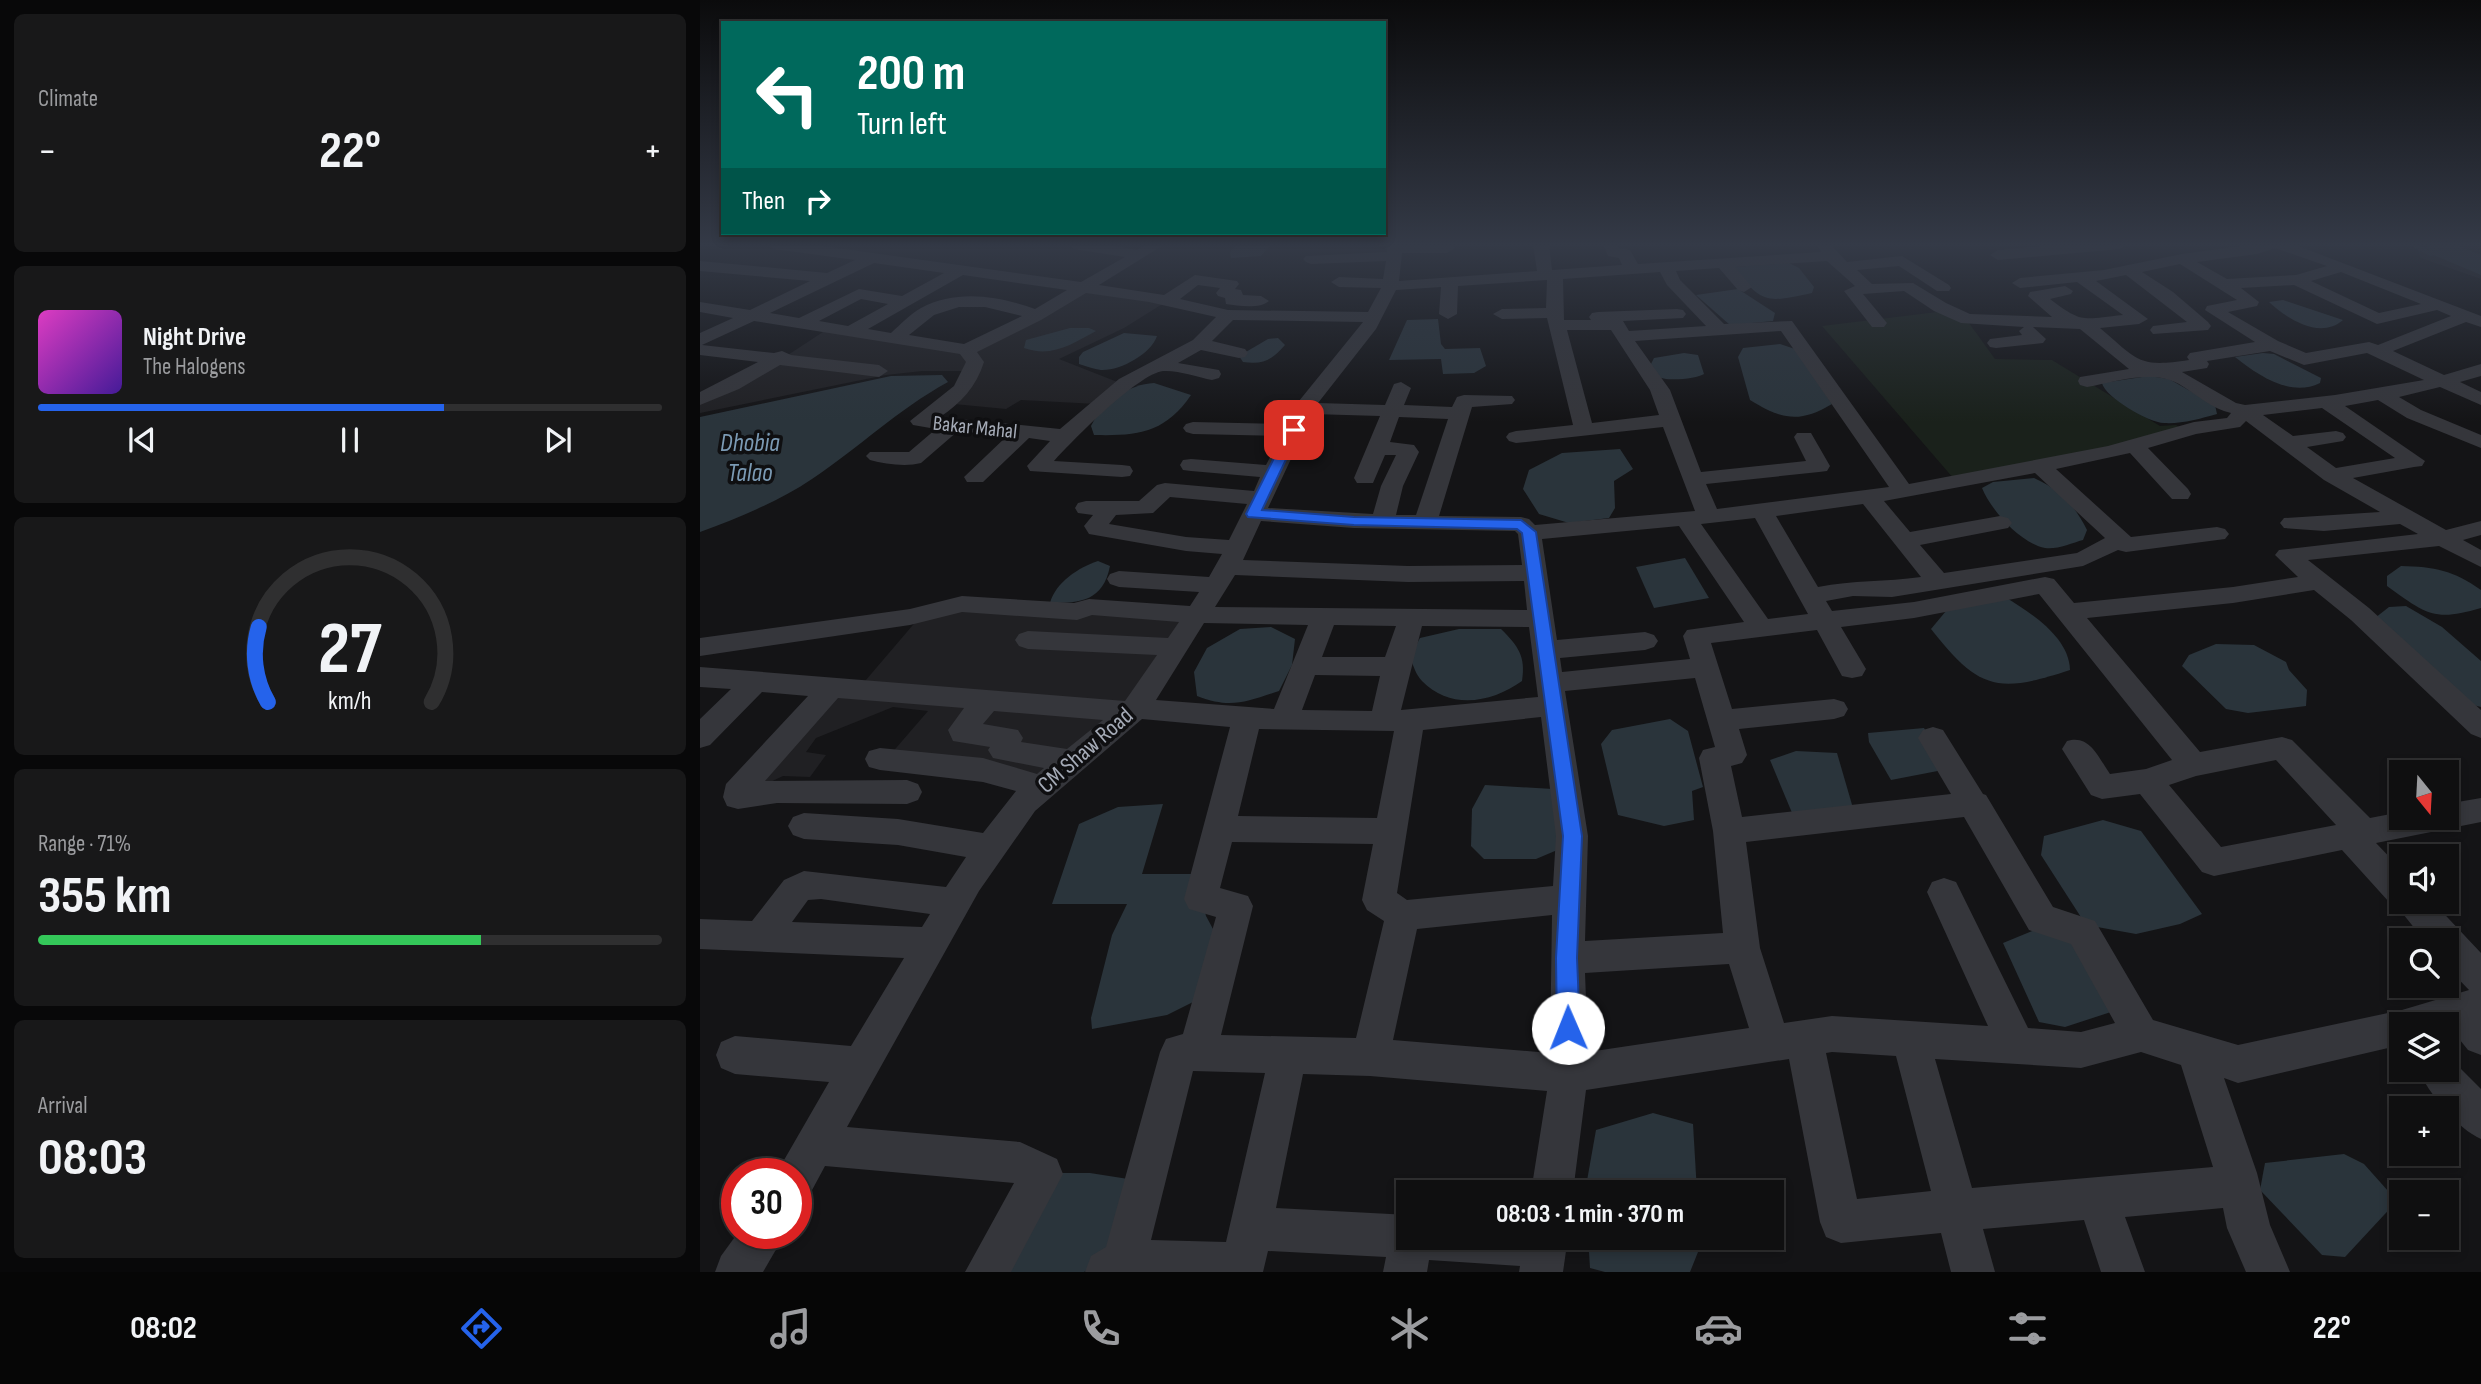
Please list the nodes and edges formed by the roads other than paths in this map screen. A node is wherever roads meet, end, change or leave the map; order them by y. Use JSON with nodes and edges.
{"nodes":[{"id":1,"x":775,"y":303,"type":"edge"},
{"id":2,"x":846,"y":303,"type":"edge"},
{"id":3,"x":899,"y":303,"type":"edge"},
{"id":4,"x":947,"y":303,"type":"edge"},
{"id":5,"x":1007,"y":303,"type":"joint"},
{"id":6,"x":1055,"y":303,"type":"edge"},
{"id":7,"x":1177,"y":303,"type":"edge"},
{"id":8,"x":1381,"y":303,"type":"edge"},
{"id":9,"x":1449,"y":303,"type":"edge"},
{"id":10,"x":1554,"y":303,"type":"edge"},
{"id":11,"x":1694,"y":303,"type":"edge"},
{"id":12,"x":1862,"y":303,"type":"edge"},
{"id":13,"x":1934,"y":303,"type":"edge"},
{"id":14,"x":2048,"y":303,"type":"edge"},
{"id":15,"x":2117,"y":303,"type":"edge"},
{"id":16,"x":2176,"y":303,"type":"edge"},
{"id":17,"x":2245,"y":303,"type":"edge"},
{"id":18,"x":2345,"y":303,"type":"edge"},
{"id":19,"x":2435,"y":303,"type":"edge"},
{"id":20,"x":2439,"y":305,"type":"junction"},
{"id":21,"x":701,"y":308,"type":"edge"},
{"id":22,"x":1448,"y":314,"type":"dead end"},
{"id":23,"x":1502,"y":314,"type":"dead end"},
{"id":24,"x":1677,"y":314,"type":"dead end"},
{"id":25,"x":1036,"y":315,"type":"junction"},
{"id":26,"x":1228,"y":315,"type":"junction"},
{"id":27,"x":749,"y":316,"type":"junction"},
{"id":28,"x":1374,"y":317,"type":"junction"},
{"id":29,"x":2473,"y":318,"type":"edge"},
{"id":30,"x":1556,"y":319,"type":"junction"},
{"id":31,"x":942,"y":321,"type":"dead end"},
{"id":32,"x":1878,"y":323,"type":"dead end"},
{"id":33,"x":2018,"y":323,"type":"junction"},
{"id":34,"x":2078,"y":324,"type":"junction"},
{"id":35,"x":1720,"y":330,"type":"junction"},
{"id":36,"x":2159,"y":330,"type":"dead end"},
{"id":37,"x":849,"y":332,"type":"junction"},
{"id":38,"x":801,"y":337,"type":"junction"},
{"id":39,"x":1623,"y":337,"type":"junction"},
{"id":40,"x":894,"y":339,"type":"junction"},
{"id":41,"x":700,"y":340,"type":"edge"},
{"id":42,"x":1996,"y":343,"type":"dead end"},
{"id":43,"x":1199,"y":344,"type":"junction"},
{"id":44,"x":2272,"y":345,"type":"junction"},
{"id":45,"x":700,"y":350,"type":"edge"},
{"id":46,"x":966,"y":350,"type":"junction"},
{"id":47,"x":2378,"y":351,"type":"junction"},
{"id":48,"x":1239,"y":353,"type":"dead end"},
{"id":49,"x":777,"y":359,"type":"junction"},
{"id":50,"x":2128,"y":360,"type":"junction"},
{"id":51,"x":1160,"y":365,"type":"junction"},
{"id":52,"x":2070,"y":369,"type":"dead end"},
{"id":53,"x":2155,"y":370,"type":"junction"},
{"id":54,"x":2481,"y":370,"type":"edge"},
{"id":55,"x":879,"y":371,"type":"dead end"},
{"id":56,"x":1212,"y":374,"type":"dead end"},
{"id":57,"x":2087,"y":381,"type":"dead end"},
{"id":58,"x":2442,"y":383,"type":"junction"},
{"id":59,"x":1401,"y":388,"type":"dead end"},
{"id":60,"x":2381,"y":394,"type":"junction"},
{"id":61,"x":700,"y":399,"type":"edge"},
{"id":62,"x":2481,"y":399,"type":"edge"},
{"id":63,"x":1505,"y":400,"type":"dead end"},
{"id":64,"x":2326,"y":402,"type":"junction"},
{"id":65,"x":1392,"y":410,"type":"junction"},
{"id":66,"x":2245,"y":411,"type":"junction"},
{"id":67,"x":1461,"y":413,"type":"junction"},
{"id":68,"x":1299,"y":419,"type":"junction"},
{"id":69,"x":1671,"y":420,"type":"junction"},
{"id":70,"x":953,"y":425,"type":"junction"},
{"id":71,"x":1193,"y":428,"type":"dead end"},
{"id":72,"x":1584,"y":429,"type":"junction"},
{"id":73,"x":1024,"y":432,"type":"junction"},
{"id":74,"x":1065,"y":436,"type":"junction"},
{"id":75,"x":1516,"y":437,"type":"dead end"},
{"id":76,"x":2336,"y":437,"type":"dead end"},
{"id":77,"x":1804,"y":438,"type":"dead end"},
{"id":78,"x":2481,"y":442,"type":"edge"},
{"id":79,"x":2289,"y":443,"type":"junction"},
{"id":80,"x":2134,"y":446,"type":"junction"},
{"id":81,"x":1377,"y":448,"type":"junction"},
{"id":82,"x":877,"y":456,"type":"dead end"},
{"id":83,"x":1191,"y":465,"type":"dead end"},
{"id":84,"x":2039,"y":466,"type":"junction"},
{"id":85,"x":1122,"y":471,"type":"dead end"},
{"id":86,"x":1274,"y":472,"type":"junction"},
{"id":87,"x":2332,"y":475,"type":"junction"},
{"id":88,"x":975,"y":477,"type":"dead end"},
{"id":89,"x":1365,"y":478,"type":"dead end"},
{"id":90,"x":1693,"y":479,"type":"junction"},
{"id":91,"x":1903,"y":492,"type":"junction"},
{"id":92,"x":2180,"y":494,"type":"dead end"},
{"id":93,"x":1869,"y":497,"type":"junction"},
{"id":94,"x":1257,"y":506,"type":"junction"},
{"id":95,"x":1762,"y":511,"type":"junction"},
{"id":96,"x":2407,"y":516,"type":"junction"},
{"id":97,"x":1698,"y":518,"type":"junction"},
{"id":98,"x":1383,"y":522,"type":"junction"},
{"id":99,"x":1425,"y":523,"type":"junction"},
{"id":100,"x":2000,"y":523,"type":"dead end"},
{"id":101,"x":2292,"y":523,"type":"dead end"},
{"id":102,"x":2481,"y":528,"type":"edge"},
{"id":103,"x":1529,"y":532,"type":"junction"},
{"id":104,"x":2217,"y":534,"type":"dead end"},
{"id":105,"x":2445,"y":538,"type":"junction"},
{"id":106,"x":1907,"y":540,"type":"junction"},
{"id":107,"x":2120,"y":540,"type":"junction"},
{"id":108,"x":2481,"y":560,"type":"edge"},
{"id":109,"x":1226,"y":567,"type":"junction"},
{"id":110,"x":1535,"y":573,"type":"junction"},
{"id":111,"x":1119,"y":579,"type":"dead end"},
{"id":112,"x":2319,"y":581,"type":"junction"},
{"id":113,"x":1938,"y":582,"type":"junction"},
{"id":114,"x":1811,"y":596,"type":"junction"},
{"id":115,"x":2069,"y":612,"type":"junction"},
{"id":116,"x":1196,"y":615,"type":"junction"},
{"id":117,"x":1324,"y":617,"type":"junction"},
{"id":118,"x":1411,"y":619,"type":"junction"},
{"id":119,"x":1828,"y":622,"type":"junction"},
{"id":120,"x":1762,"y":629,"type":"junction"},
{"id":121,"x":1545,"y":635,"type":"junction"},
{"id":122,"x":1028,"y":640,"type":"dead end"},
{"id":123,"x":1645,"y":641,"type":"dead end"},
{"id":124,"x":709,"y":646,"type":"edge"},
{"id":125,"x":1175,"y":647,"type":"junction"},
{"id":126,"x":1304,"y":666,"type":"junction"},
{"id":127,"x":1396,"y":667,"type":"junction"},
{"id":128,"x":1706,"y":667,"type":"junction"},
{"id":129,"x":1852,"y":668,"type":"dead end"},
{"id":130,"x":700,"y":677,"type":"edge"},
{"id":131,"x":755,"y":682,"type":"junction"},
{"id":132,"x":832,"y":687,"type":"junction"},
{"id":133,"x":1553,"y":694,"type":"junction"},
{"id":134,"x":987,"y":700,"type":"junction"},
{"id":135,"x":1834,"y":709,"type":"dead end"},
{"id":136,"x":1133,"y":710,"type":"junction"},
{"id":137,"x":1247,"y":718,"type":"junction"},
{"id":138,"x":1284,"y":720,"type":"junction"},
{"id":139,"x":1397,"y":720,"type":"junction"},
{"id":140,"x":1723,"y":720,"type":"junction"},
{"id":141,"x":2481,"y":727,"type":"edge"},
{"id":142,"x":700,"y":737,"type":"edge"},
{"id":143,"x":1933,"y":738,"type":"dead end"},
{"id":144,"x":2077,"y":749,"type":"dead end"},
{"id":145,"x":880,"y":759,"type":"dead end"},
{"id":146,"x":1072,"y":761,"type":"junction"},
{"id":147,"x":2193,"y":765,"type":"junction"},
{"id":148,"x":2147,"y":781,"type":"junction"},
{"id":149,"x":1042,"y":787,"type":"junction"},
{"id":150,"x":907,"y":792,"type":"dead end"},
{"id":151,"x":1975,"y":804,"type":"junction"},
{"id":152,"x":2481,"y":810,"type":"edge"},
{"id":153,"x":2459,"y":814,"type":"edge"},
{"id":154,"x":804,"y":826,"type":"dead end"},
{"id":155,"x":2389,"y":828,"type":"edge"},
{"id":156,"x":1220,"y":829,"type":"junction"},
{"id":157,"x":1391,"y":831,"type":"junction"},
{"id":158,"x":1729,"y":831,"type":"junction"},
{"id":159,"x":2356,"y":834,"type":"junction"},
{"id":160,"x":991,"y":848,"type":"junction"},
{"id":161,"x":2389,"y":877,"type":"edge"},
{"id":162,"x":1944,"y":892,"type":"dead end"},
{"id":163,"x":1569,"y":899,"type":"junction"},
{"id":164,"x":955,"y":903,"type":"junction"},
{"id":165,"x":2422,"y":914,"type":"edge"},
{"id":166,"x":1403,"y":915,"type":"junction"},
{"id":167,"x":2435,"y":928,"type":"edge"},
{"id":168,"x":700,"y":934,"type":"edge"},
{"id":169,"x":760,"y":937,"type":"junction"},
{"id":170,"x":931,"y":943,"type":"junction"},
{"id":171,"x":1742,"y":948,"type":"junction"},
{"id":172,"x":2459,"y":954,"type":"edge"},
{"id":173,"x":1567,"y":958,"type":"junction"},
{"id":174,"x":2481,"y":978,"type":"edge"},
{"id":175,"x":2389,"y":1030,"type":"edge"},
{"id":176,"x":2141,"y":1034,"type":"junction"},
{"id":177,"x":1911,"y":1039,"type":"junction"},
{"id":178,"x":1788,"y":1041,"type":"junction"},
{"id":179,"x":2017,"y":1046,"type":"junction"},
{"id":180,"x":2195,"y":1050,"type":"junction"},
{"id":181,"x":1197,"y":1053,"type":"junction"},
{"id":182,"x":735,"y":1055,"type":"dead end"},
{"id":183,"x":1288,"y":1055,"type":"junction"},
{"id":184,"x":1370,"y":1057,"type":"junction"},
{"id":185,"x":860,"y":1066,"type":"junction"},
{"id":186,"x":1569,"y":1074,"type":"junction"},
{"id":187,"x":2448,"y":1082,"type":"edge"},
{"id":188,"x":2481,"y":1119,"type":"edge"},
{"id":189,"x":808,"y":1158,"type":"edge"},
{"id":190,"x":812,"y":1161,"type":"edge"},
{"id":191,"x":1554,"y":1180,"type":"edge"},
{"id":192,"x":2239,"y":1186,"type":"junction"},
{"id":193,"x":2096,"y":1197,"type":"junction"},
{"id":194,"x":1958,"y":1210,"type":"junction"},
{"id":195,"x":1396,"y":1239,"type":"edge"},
{"id":196,"x":753,"y":1249,"type":"edge"},
{"id":197,"x":1408,"y":1250,"type":"edge"},
{"id":198,"x":1526,"y":1250,"type":"edge"},
{"id":199,"x":1544,"y":1252,"type":"edge"},
{"id":200,"x":1245,"y":1255,"type":"edge"},
{"id":201,"x":1116,"y":1267,"type":"edge"},
{"id":202,"x":737,"y":1272,"type":"edge"},
{"id":203,"x":987,"y":1272,"type":"edge"},
{"id":204,"x":1405,"y":1272,"type":"edge"},
{"id":205,"x":1973,"y":1272,"type":"edge"},
{"id":206,"x":2123,"y":1272,"type":"edge"},
{"id":207,"x":2268,"y":1272,"type":"edge"}],
"edges":[{"from":1,"to":27,"type":"street"},
{"from":2,"to":38,"type":"street"},
{"from":3,"to":37,"type":"street"},
{"from":4,"to":40,"type":"street"},
{"from":5,"to":25,"type":"street"},
{"from":5,"to":31,"type":"street"},
{"from":6,"to":25,"type":"street"},
{"from":7,"to":26,"type":"street"},
{"from":8,"to":28,"type":"street","name":"CM Shaw Road"},
{"from":9,"to":22,"type":"street"},
{"from":10,"to":30,"type":"street"},
{"from":11,"to":35,"type":"street"},
{"from":12,"to":32,"type":"street"},
{"from":13,"to":33,"type":"street"},
{"from":14,"to":34,"type":"street"},
{"from":15,"to":34,"type":"street"},
{"from":16,"to":36,"type":"street"},
{"from":17,"to":44,"type":"street"},
{"from":18,"to":20,"type":"street"},
{"from":19,"to":20,"type":"street"},
{"from":20,"to":29,"type":"street"},
{"from":21,"to":27,"type":"street"},
{"from":23,"to":30,"type":"street"},
{"from":24,"to":30,"type":"street"},
{"from":25,"to":46,"type":"street"},
{"from":26,"to":28,"type":"street"},
{"from":26,"to":43,"type":"street"},
{"from":27,"to":38,"type":"street"},
{"from":27,"to":41,"type":"street"},
{"from":28,"to":68,"type":"street","name":"CM Shaw Road"},
{"from":29,"to":47,"type":"street"},
{"from":30,"to":39,"type":"street"},
{"from":30,"to":72,"type":"street"},
{"from":33,"to":34,"type":"street"},
{"from":33,"to":42,"type":"street"},
{"from":34,"to":50,"type":"street"},
{"from":35,"to":39,"type":"street"},
{"from":35,"to":91,"type":"street"},
{"from":37,"to":38,"type":"street"},
{"from":37,"to":40,"type":"street"},
{"from":38,"to":49,"type":"street"},
{"from":39,"to":69,"type":"street"},
{"from":40,"to":46,"type":"street"},
{"from":43,"to":48,"type":"street"},
{"from":43,"to":51,"type":"street"},
{"from":44,"to":47,"type":"street"},
{"from":44,"to":53,"type":"street"},
{"from":45,"to":49,"type":"street"},
{"from":46,"to":70,"type":"street","name":"Bakar Mahal"},
{"from":47,"to":58,"type":"street"},
{"from":49,"to":55,"type":"street"},
{"from":49,"to":61,"type":"street"},
{"from":50,"to":52,"type":"street"},
{"from":50,"to":53,"type":"street"},
{"from":51,"to":56,"type":"street"},
{"from":51,"to":74,"type":"street"},
{"from":53,"to":57,"type":"street"},
{"from":53,"to":66,"type":"street"},
{"from":54,"to":58,"type":"street"},
{"from":58,"to":60,"type":"street"},
{"from":58,"to":62,"type":"street"},
{"from":59,"to":65,"type":"street"},
{"from":60,"to":64,"type":"street"},
{"from":60,"to":78,"type":"street"},
{"from":63,"to":67,"type":"street"},
{"from":64,"to":66,"type":"street"},
{"from":64,"to":87,"type":"street"},
{"from":65,"to":67,"type":"street"},
{"from":65,"to":68,"type":"street"},
{"from":65,"to":81,"type":"street"},
{"from":66,"to":79,"type":"street"},
{"from":66,"to":80,"type":"street"},
{"from":67,"to":99,"type":"street"},
{"from":68,"to":71,"type":"street"},
{"from":68,"to":86,"type":"street","name":"CM Shaw Road"},
{"from":69,"to":72,"type":"street"},
{"from":69,"to":90,"type":"street"},
{"from":70,"to":73,"type":"street","name":"Bakar Mahal"},
{"from":70,"to":82,"type":"street"},
{"from":72,"to":75,"type":"street"},
{"from":73,"to":74,"type":"street","name":"Bakar Mahal"},
{"from":73,"to":88,"type":"street"},
{"from":74,"to":85,"type":"street"},
{"from":76,"to":79,"type":"street"},
{"from":77,"to":90,"type":"street"},
{"from":79,"to":87,"type":"street"},
{"from":80,"to":84,"type":"street"},
{"from":80,"to":92,"type":"street"},
{"from":81,"to":89,"type":"street"},
{"from":81,"to":98,"type":"street"},
{"from":83,"to":86,"type":"street"},
{"from":84,"to":91,"type":"street"},
{"from":84,"to":107,"type":"street"},
{"from":86,"to":94,"type":"street","name":"CM Shaw Road"},
{"from":87,"to":96,"type":"street"},
{"from":90,"to":97,"type":"street"},
{"from":91,"to":93,"type":"street"},
{"from":93,"to":95,"type":"street"},
{"from":93,"to":106,"type":"street"},
{"from":94,"to":98,"type":"street"},
{"from":94,"to":109,"type":"street","name":"CM Shaw Road"},
{"from":94,"to":109,"type":"street"},
{"from":95,"to":97,"type":"street"},
{"from":95,"to":114,"type":"street"},
{"from":96,"to":101,"type":"street"},
{"from":96,"to":105,"type":"street"},
{"from":97,"to":103,"type":"street"},
{"from":97,"to":120,"type":"street"},
{"from":98,"to":99,"type":"street"},
{"from":99,"to":103,"type":"street"},
{"from":100,"to":106,"type":"street"},
{"from":102,"to":105,"type":"street"},
{"from":103,"to":110,"type":"street"},
{"from":104,"to":107,"type":"street"},
{"from":105,"to":108,"type":"street"},
{"from":105,"to":112,"type":"street"},
{"from":106,"to":113,"type":"street"},
{"from":107,"to":113,"type":"street"},
{"from":109,"to":110,"type":"street"},
{"from":109,"to":111,"type":"street"},
{"from":109,"to":116,"type":"street","name":"CM Shaw Road"},
{"from":110,"to":121,"type":"street"},
{"from":112,"to":115,"type":"street"},
{"from":112,"to":141,"type":"street"},
{"from":113,"to":114,"type":"street"},
{"from":114,"to":119,"type":"street"},
{"from":115,"to":119,"type":"street"},
{"from":115,"to":147,"type":"street"},
{"from":116,"to":117,"type":"street"},
{"from":116,"to":124,"type":"street"},
{"from":116,"to":125,"type":"street","name":"CM Shaw Road"},
{"from":117,"to":118,"type":"street"},
{"from":117,"to":126,"type":"street"},
{"from":118,"to":121,"type":"street"},
{"from":118,"to":127,"type":"street"},
{"from":119,"to":120,"type":"street"},
{"from":119,"to":129,"type":"street"},
{"from":120,"to":128,"type":"street"},
{"from":121,"to":123,"type":"street"},
{"from":121,"to":133,"type":"street"},
{"from":122,"to":125,"type":"street"},
{"from":125,"to":136,"type":"street","name":"CM Shaw Road"},
{"from":126,"to":127,"type":"street"},
{"from":126,"to":138,"type":"street"},
{"from":127,"to":139,"type":"street"},
{"from":128,"to":133,"type":"street"},
{"from":128,"to":140,"type":"street"},
{"from":130,"to":131,"type":"street"},
{"from":131,"to":132,"type":"street"},
{"from":131,"to":142,"type":"street"},
{"from":132,"to":134,"type":"street"},
{"from":132,"to":150,"type":"street"},
{"from":133,"to":139,"type":"street"},
{"from":133,"to":163,"type":"street"},
{"from":134,"to":136,"type":"street"},
{"from":134,"to":146,"type":"street"},
{"from":135,"to":140,"type":"street"},
{"from":136,"to":137,"type":"street"},
{"from":136,"to":146,"type":"street","name":"CM Shaw Road"},
{"from":137,"to":138,"type":"street"},
{"from":137,"to":156,"type":"street"},
{"from":138,"to":139,"type":"street"},
{"from":139,"to":157,"type":"street"},
{"from":140,"to":158,"type":"street"},
{"from":143,"to":151,"type":"street"},
{"from":144,"to":148,"type":"street"},
{"from":145,"to":149,"type":"street"},
{"from":146,"to":149,"type":"street","name":"CM Shaw Road"},
{"from":147,"to":148,"type":"street"},
{"from":147,"to":159,"type":"street"},
{"from":148,"to":159,"type":"street"},
{"from":149,"to":160,"type":"street","name":"CM Shaw Road"},
{"from":151,"to":158,"type":"street"},
{"from":151,"to":176,"type":"street"},
{"from":152,"to":153,"type":"street"},
{"from":154,"to":160,"type":"street"},
{"from":155,"to":159,"type":"street"},
{"from":156,"to":157,"type":"street"},
{"from":156,"to":181,"type":"street"},
{"from":157,"to":166,"type":"street"},
{"from":158,"to":171,"type":"street"},
{"from":159,"to":161,"type":"street"},
{"from":160,"to":164,"type":"street","name":"CM Shaw Road"},
{"from":162,"to":179,"type":"street"},
{"from":163,"to":166,"type":"street"},
{"from":163,"to":173,"type":"street"},
{"from":164,"to":169,"type":"street"},
{"from":164,"to":170,"type":"street","name":"CM Shaw Road"},
{"from":165,"to":167,"type":"street"},
{"from":166,"to":184,"type":"street"},
{"from":168,"to":169,"type":"street"},
{"from":169,"to":170,"type":"street"},
{"from":170,"to":185,"type":"street","name":"CM Shaw Road"},
{"from":171,"to":173,"type":"street"},
{"from":171,"to":178,"type":"street"},
{"from":172,"to":174,"type":"street"},
{"from":173,"to":186,"type":"street"},
{"from":175,"to":180,"type":"street"},
{"from":176,"to":179,"type":"street"},
{"from":176,"to":180,"type":"street"},
{"from":177,"to":178,"type":"street"},
{"from":177,"to":179,"type":"street"},
{"from":177,"to":194,"type":"street"},
{"from":178,"to":186,"type":"street"},
{"from":178,"to":194,"type":"street"},
{"from":180,"to":192,"type":"street"},
{"from":181,"to":183,"type":"street"},
{"from":181,"to":201,"type":"street"},
{"from":182,"to":185,"type":"street"},
{"from":183,"to":184,"type":"street"},
{"from":183,"to":200,"type":"street"},
{"from":184,"to":186,"type":"street"},
{"from":185,"to":189,"type":"street","name":"CM Shaw Road"},
{"from":186,"to":191,"type":"street"},
{"from":187,"to":188,"type":"street"},
{"from":190,"to":203,"type":"street"},
{"from":192,"to":193,"type":"street"},
{"from":192,"to":207,"type":"street"},
{"from":193,"to":194,"type":"street"},
{"from":193,"to":206,"type":"street"},
{"from":194,"to":205,"type":"street"},
{"from":195,"to":200,"type":"street"},
{"from":196,"to":202,"type":"street"},
{"from":197,"to":204,"type":"street"},
{"from":198,"to":199,"type":"street"},
{"from":200,"to":201,"type":"street"}]}
